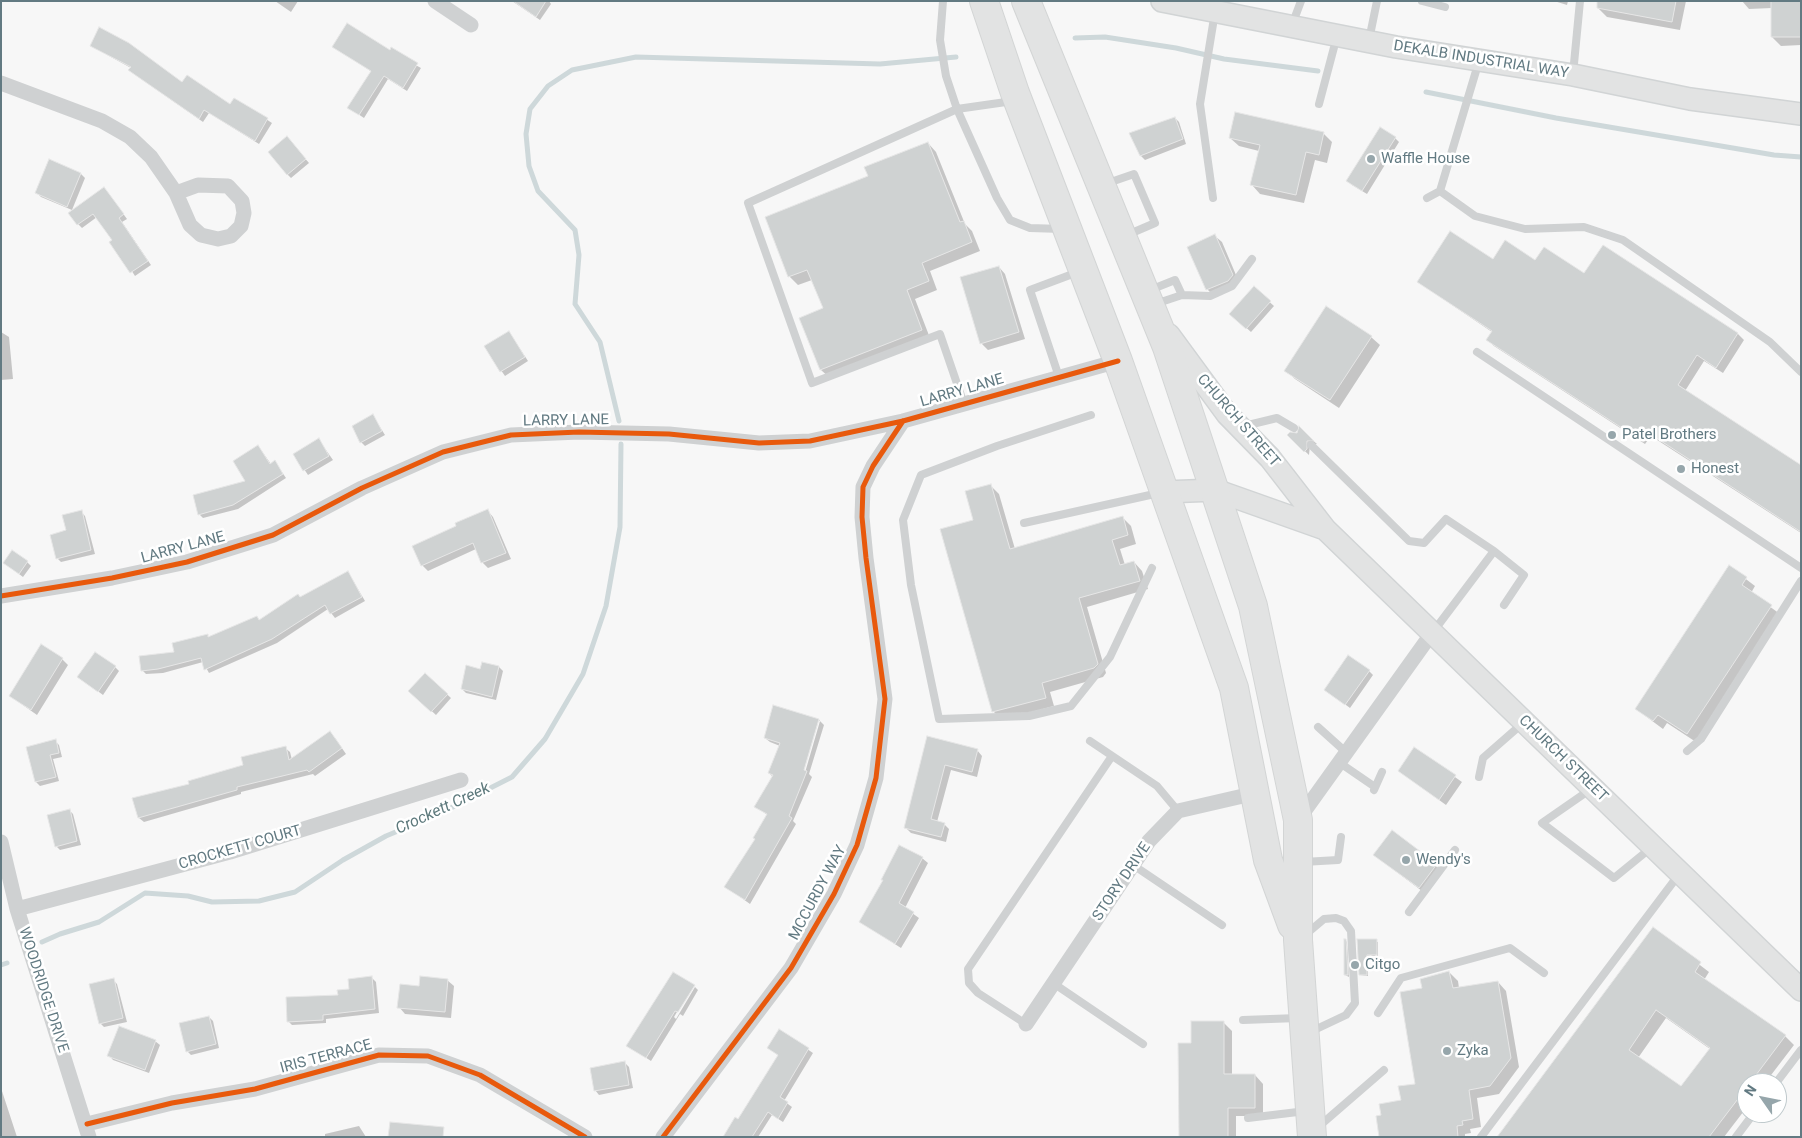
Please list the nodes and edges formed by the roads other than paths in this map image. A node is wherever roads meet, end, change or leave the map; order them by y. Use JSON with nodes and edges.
{"nodes":[{"id":1,"x":435,"y":1,"type":"edge"},
{"id":2,"x":943,"y":1,"type":"edge"},
{"id":3,"x":984,"y":1,"type":"edge"},
{"id":4,"x":1026,"y":1,"type":"edge"},
{"id":5,"x":1162,"y":1,"type":"edge"},
{"id":6,"x":1301,"y":1,"type":"edge"},
{"id":7,"x":1377,"y":1,"type":"edge"},
{"id":8,"x":1422,"y":1,"type":"edge"},
{"id":9,"x":1580,"y":1,"type":"edge"},
{"id":10,"x":1445,"y":6,"type":"dead end"},
{"id":11,"x":1215,"y":12,"type":"junction"},
{"id":12,"x":471,"y":25,"type":"dead end"},
{"id":13,"x":1292,"y":27,"type":"junction"},
{"id":14,"x":1337,"y":36,"type":"junction"},
{"id":15,"x":1369,"y":42,"type":"junction"},
{"id":16,"x":1480,"y":59,"type":"junction"},
{"id":17,"x":1573,"y":75,"type":"junction"},
{"id":18,"x":1,"y":83,"type":"edge"},
{"id":19,"x":1018,"y":100,"type":"junction"},
{"id":20,"x":1319,"y":104,"type":"dead end"},
{"id":21,"x":957,"y":108,"type":"junction"},
{"id":22,"x":1801,"y":114,"type":"edge"},
{"id":23,"x":1440,"y":191,"type":"junction"},
{"id":24,"x":176,"y":193,"type":"junction"},
{"id":25,"x":1213,"y":198,"type":"dead end"},
{"id":26,"x":1428,"y":198,"type":"dead end"},
{"id":27,"x":1069,"y":229,"type":"junction"},
{"id":28,"x":1252,"y":259,"type":"dead end"},
{"id":29,"x":1084,"y":269,"type":"junction"},
{"id":30,"x":1182,"y":295,"type":"junction"},
{"id":31,"x":1149,"y":303,"type":"junction"},
{"id":32,"x":1477,"y":352,"type":"dead end"},
{"id":33,"x":1118,"y":361,"type":"junction"},
{"id":34,"x":1801,"y":372,"type":"edge"},
{"id":35,"x":1059,"y":377,"type":"junction"},
{"id":36,"x":964,"y":404,"type":"junction"},
{"id":37,"x":1091,"y":415,"type":"dead end"},
{"id":38,"x":903,"y":421,"type":"junction"},
{"id":39,"x":1239,"y":426,"type":"junction"},
{"id":40,"x":1294,"y":428,"type":"dead end"},
{"id":41,"x":1311,"y":445,"type":"dead end"},
{"id":42,"x":1215,"y":490,"type":"junction"},
{"id":43,"x":1164,"y":492,"type":"junction"},
{"id":44,"x":1024,"y":523,"type":"dead end"},
{"id":45,"x":1325,"y":528,"type":"junction"},
{"id":46,"x":1494,"y":551,"type":"junction"},
{"id":47,"x":1152,"y":568,"type":"dead end"},
{"id":48,"x":1801,"y":568,"type":"edge"},
{"id":49,"x":1801,"y":581,"type":"edge"},
{"id":50,"x":1,"y":596,"type":"edge"},
{"id":51,"x":1504,"y":605,"type":"dead end"},
{"id":52,"x":1432,"y":633,"type":"junction"},
{"id":53,"x":1524,"y":722,"type":"junction"},
{"id":54,"x":1318,"y":727,"type":"dead end"},
{"id":55,"x":1090,"y":741,"type":"dead end"},
{"id":56,"x":1687,"y":752,"type":"dead end"},
{"id":57,"x":1112,"y":756,"type":"junction"},
{"id":58,"x":1344,"y":758,"type":"junction"},
{"id":59,"x":1382,"y":772,"type":"dead end"},
{"id":60,"x":1479,"y":777,"type":"dead end"},
{"id":61,"x":461,"y":780,"type":"dead end"},
{"id":62,"x":1593,"y":788,"type":"junction"},
{"id":63,"x":1256,"y":793,"type":"junction"},
{"id":64,"x":1178,"y":811,"type":"junction"},
{"id":65,"x":1298,"y":820,"type":"junction"},
{"id":66,"x":1341,"y":837,"type":"dead end"},
{"id":67,"x":1,"y":842,"type":"edge"},
{"id":68,"x":1653,"y":846,"type":"junction"},
{"id":69,"x":1455,"y":850,"type":"dead end"},
{"id":70,"x":1298,"y":863,"type":"junction"},
{"id":71,"x":1133,"y":865,"type":"junction"},
{"id":72,"x":1681,"y":873,"type":"junction"},
{"id":73,"x":17,"y":909,"type":"junction"},
{"id":74,"x":1409,"y":912,"type":"dead end"},
{"id":75,"x":1222,"y":925,"type":"dead end"},
{"id":76,"x":1298,"y":940,"type":"junction"},
{"id":77,"x":1544,"y":973,"type":"dead end"},
{"id":78,"x":1053,"y":983,"type":"junction"},
{"id":79,"x":1801,"y":990,"type":"edge"},
{"id":80,"x":1378,"y":1013,"type":"dead end"},
{"id":81,"x":1243,"y":1020,"type":"dead end"},
{"id":82,"x":1026,"y":1024,"type":"joint"},
{"id":83,"x":1306,"y":1025,"type":"junction"},
{"id":84,"x":1144,"y":1044,"type":"dead end"},
{"id":85,"x":1801,"y":1050,"type":"edge"},
{"id":86,"x":1384,"y":1070,"type":"dead end"},
{"id":87,"x":1784,"y":1073,"type":"edge"},
{"id":88,"x":1248,"y":1118,"type":"dead end"},
{"id":89,"x":1746,"y":1123,"type":"edge"},
{"id":90,"x":1312,"y":1127,"type":"edge"},
{"id":91,"x":88,"y":1130,"type":"edge"},
{"id":92,"x":585,"y":1137,"type":"edge"},
{"id":93,"x":663,"y":1137,"type":"edge"},
{"id":94,"x":1480,"y":1137,"type":"edge"},
{"id":95,"x":1736,"y":1137,"type":"edge"}],
"edges":[{"from":1,"to":12,"type":"street"},
{"from":2,"to":21,"type":"lane"},
{"from":3,"to":19,"type":"highway"},
{"from":4,"to":31,"type":"highway"},
{"from":5,"to":11,"type":"main road","name":"DEKALB INDUSTRIAL WAY"},
{"from":6,"to":13,"type":"lane"},
{"from":7,"to":15,"type":"lane"},
{"from":8,"to":10,"type":"lane"},
{"from":9,"to":17,"type":"lane"},
{"from":11,"to":13,"type":"main road","name":"DEKALB INDUSTRIAL WAY"},
{"from":11,"to":25,"type":"lane"},
{"from":13,"to":14,"type":"main road","name":"DEKALB INDUSTRIAL WAY"},
{"from":14,"to":15,"type":"main road","name":"DEKALB INDUSTRIAL WAY"},
{"from":14,"to":20,"type":"lane"},
{"from":15,"to":16,"type":"main road","name":"DEKALB INDUSTRIAL WAY"},
{"from":16,"to":17,"type":"main road","name":"DEKALB INDUSTRIAL WAY"},
{"from":16,"to":23,"type":"lane"},
{"from":17,"to":22,"type":"main road","name":"DEKALB INDUSTRIAL WAY"},
{"from":18,"to":24,"type":"street"},
{"from":19,"to":21,"type":"lane"},
{"from":19,"to":27,"type":"highway"},
{"from":21,"to":27,"type":"lane"},
{"from":21,"to":36,"type":"lane"},
{"from":23,"to":26,"type":"lane"},
{"from":23,"to":34,"type":"lane"},
{"from":24,"to":24,"type":"street"},
{"from":27,"to":29,"type":"highway"},
{"from":28,"to":30,"type":"lane"},
{"from":29,"to":33,"type":"highway"},
{"from":29,"to":35,"type":"lane"},
{"from":30,"to":31,"type":"lane"},
{"from":30,"to":31,"type":"lane"},
{"from":31,"to":39,"type":"main road","name":"CHURCH STREET"},
{"from":31,"to":42,"type":"highway"},
{"from":32,"to":48,"type":"lane"},
{"from":33,"to":35,"type":"street","name":"LARRY LANE"},
{"from":33,"to":43,"type":"highway"},
{"from":35,"to":36,"type":"street","name":"LARRY LANE"},
{"from":36,"to":38,"type":"street","name":"LARRY LANE"},
{"from":37,"to":47,"type":"lane"},
{"from":38,"to":50,"type":"street","name":"LARRY LANE"},
{"from":38,"to":93,"type":"street","name":"MCCURDY WAY"},
{"from":39,"to":40,"type":"lane"},
{"from":39,"to":45,"type":"main road","name":"CHURCH STREET"},
{"from":41,"to":46,"type":"lane"},
{"from":42,"to":43,"type":"main road","name":"CHURCH STREET"},
{"from":42,"to":45,"type":"main road","name":"CHURCH STREET"},
{"from":42,"to":65,"type":"highway"},
{"from":43,"to":44,"type":"lane"},
{"from":43,"to":63,"type":"highway"},
{"from":45,"to":52,"type":"main road","name":"CHURCH STREET"},
{"from":46,"to":51,"type":"lane"},
{"from":46,"to":52,"type":"lane"},
{"from":49,"to":56,"type":"lane"},
{"from":52,"to":53,"type":"main road","name":"CHURCH STREET"},
{"from":52,"to":58,"type":"street"},
{"from":53,"to":60,"type":"lane"},
{"from":53,"to":62,"type":"main road","name":"CHURCH STREET"},
{"from":54,"to":58,"type":"lane"},
{"from":55,"to":57,"type":"lane"},
{"from":57,"to":64,"type":"lane"},
{"from":57,"to":82,"type":"lane"},
{"from":58,"to":59,"type":"lane"},
{"from":58,"to":65,"type":"street"},
{"from":61,"to":73,"type":"street","name":"CROCKETT COURT"},
{"from":62,"to":68,"type":"main road","name":"CHURCH STREET"},
{"from":62,"to":68,"type":"lane"},
{"from":63,"to":64,"type":"street"},
{"from":63,"to":76,"type":"highway"},
{"from":64,"to":71,"type":"street","name":"STORY DRIVE"},
{"from":65,"to":70,"type":"highway"},
{"from":66,"to":70,"type":"lane"},
{"from":67,"to":73,"type":"street","name":"WOODRIDGE DRIVE"},
{"from":68,"to":72,"type":"main road","name":"CHURCH STREET"},
{"from":69,"to":74,"type":"lane"},
{"from":70,"to":76,"type":"highway"},
{"from":71,"to":75,"type":"lane"},
{"from":71,"to":78,"type":"street","name":"STORY DRIVE"},
{"from":72,"to":79,"type":"main road","name":"CHURCH STREET"},
{"from":72,"to":94,"type":"lane"},
{"from":73,"to":91,"type":"street","name":"WOODRIDGE DRIVE"},
{"from":76,"to":83,"type":"highway"},
{"from":76,"to":83,"type":"lane"},
{"from":77,"to":80,"type":"lane"},
{"from":78,"to":82,"type":"street","name":"STORY DRIVE"},
{"from":78,"to":84,"type":"lane"},
{"from":81,"to":83,"type":"lane"},
{"from":83,"to":90,"type":"highway"},
{"from":85,"to":87,"type":"lane"},
{"from":86,"to":90,"type":"lane"},
{"from":88,"to":90,"type":"lane"},
{"from":89,"to":95,"type":"lane"},
{"from":91,"to":92,"type":"street","name":"IRIS TERRACE"}]}
